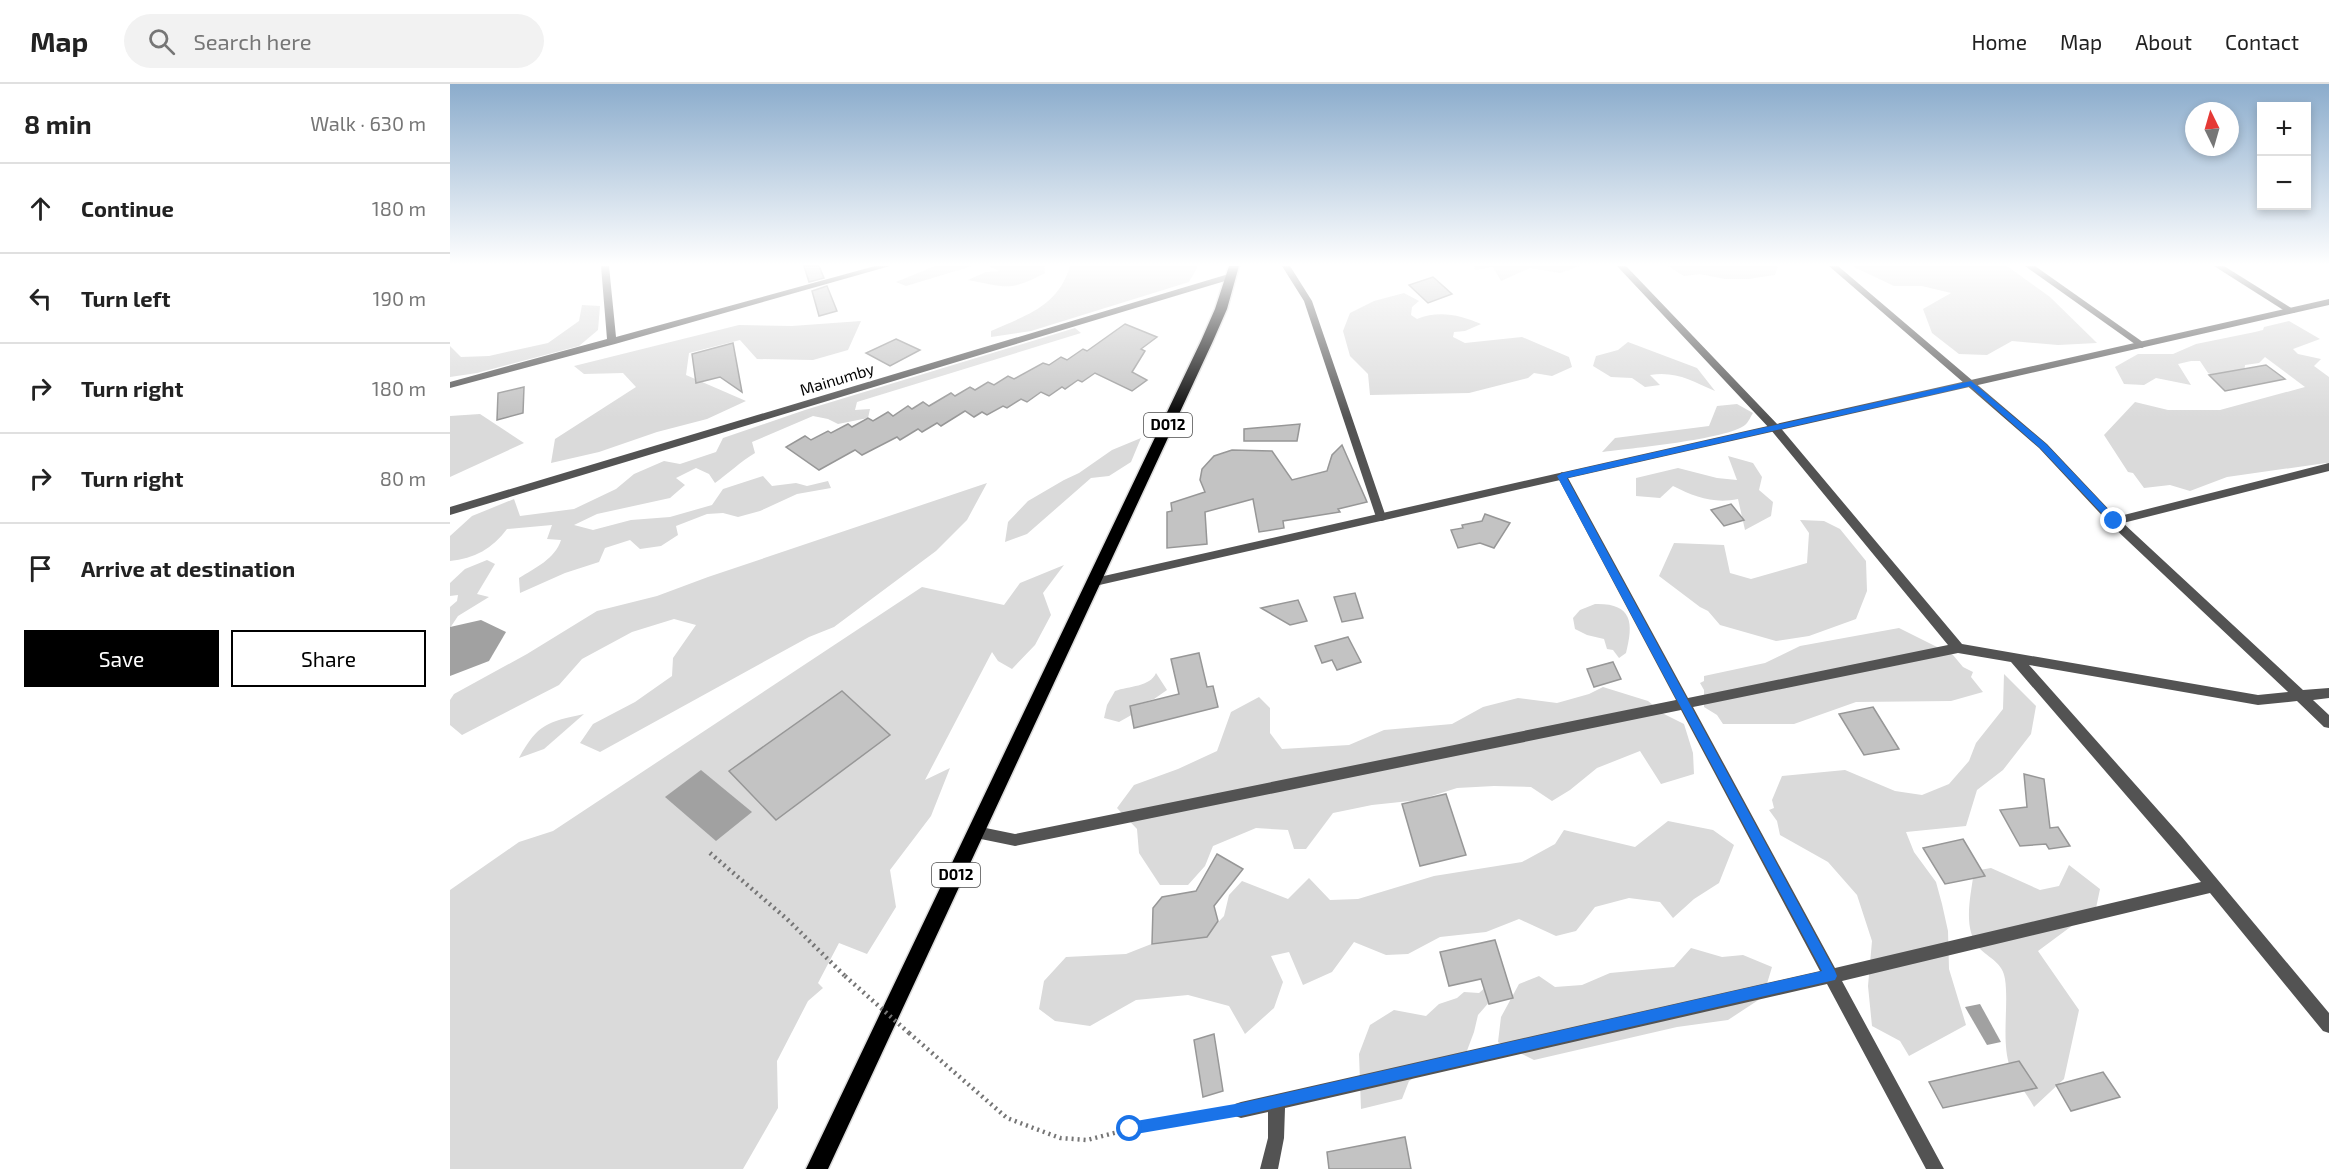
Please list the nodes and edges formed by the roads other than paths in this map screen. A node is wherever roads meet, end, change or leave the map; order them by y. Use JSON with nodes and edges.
{"nodes":[{"id":1,"x":610,"y":317,"type":"edge"},
{"id":2,"x":703,"y":317,"type":"edge"},
{"id":3,"x":1084,"y":317,"type":"edge"},
{"id":4,"x":1217,"y":317,"type":"edge"},
{"id":5,"x":1313,"y":317,"type":"edge"},
{"id":6,"x":1669,"y":317,"type":"edge"},
{"id":7,"x":1893,"y":317,"type":"edge"},
{"id":8,"x":2101,"y":317,"type":"edge"},
{"id":9,"x":2266,"y":317,"type":"edge"},
{"id":10,"x":612,"y":342,"type":"junction"},
{"id":11,"x":2142,"y":345,"type":"junction"},
{"id":12,"x":1971,"y":383,"type":"junction"},
{"id":13,"x":450,"y":385,"type":"edge"},
{"id":14,"x":1775,"y":428,"type":"junction"},
{"id":15,"x":2329,"y":467,"type":"edge"},
{"id":16,"x":1562,"y":476,"type":"junction"},
{"id":17,"x":450,"y":511,"type":"edge"},
{"id":18,"x":1381,"y":517,"type":"junction"},
{"id":19,"x":2114,"y":521,"type":"junction"},
{"id":20,"x":1095,"y":582,"type":"junction"},
{"id":21,"x":1958,"y":648,"type":"junction"},
{"id":22,"x":2013,"y":656,"type":"junction"},
{"id":23,"x":2329,"y":693,"type":"edge"},
{"id":24,"x":2301,"y":696,"type":"junction"},
{"id":25,"x":1684,"y":703,"type":"junction"},
{"id":26,"x":2329,"y":723,"type":"edge"},
{"id":27,"x":976,"y":832,"type":"junction"},
{"id":28,"x":2211,"y":886,"type":"junction"},
{"id":29,"x":1831,"y":976,"type":"junction"},
{"id":30,"x":2329,"y":1025,"type":"edge"},
{"id":31,"x":1277,"y":1101,"type":"junction"},
{"id":32,"x":1241,"y":1110,"type":"road end"},
{"id":33,"x":817,"y":1169,"type":"edge"},
{"id":34,"x":1269,"y":1169,"type":"edge"},
{"id":35,"x":1935,"y":1169,"type":"edge"}],
"edges":[{"from":1,"to":10,"type":"street"},
{"from":2,"to":10,"type":"street"},
{"from":3,"to":17,"type":"street","name":"Mainumby"},
{"from":4,"to":20,"type":"main road","number":"D012"},
{"from":5,"to":18,"type":"street"},
{"from":6,"to":14,"type":"street"},
{"from":7,"to":12,"type":"street"},
{"from":8,"to":11,"type":"street"},
{"from":9,"to":11,"type":"street"},
{"from":10,"to":13,"type":"street"},
{"from":11,"to":12,"type":"street"},
{"from":12,"to":14,"type":"street"},
{"from":12,"to":19,"type":"street"},
{"from":14,"to":16,"type":"street"},
{"from":14,"to":21,"type":"street"},
{"from":15,"to":19,"type":"street"},
{"from":16,"to":18,"type":"street"},
{"from":16,"to":25,"type":"street"},
{"from":18,"to":20,"type":"street"},
{"from":19,"to":24,"type":"street"},
{"from":20,"to":27,"type":"main road","number":"D012"},
{"from":21,"to":22,"type":"street"},
{"from":21,"to":25,"type":"street"},
{"from":22,"to":24,"type":"street"},
{"from":22,"to":28,"type":"street"},
{"from":23,"to":24,"type":"street"},
{"from":24,"to":26,"type":"street"},
{"from":25,"to":27,"type":"street"},
{"from":25,"to":29,"type":"street"},
{"from":27,"to":33,"type":"main road","number":"D012"},
{"from":28,"to":29,"type":"street"},
{"from":28,"to":30,"type":"street"},
{"from":29,"to":31,"type":"street"},
{"from":29,"to":35,"type":"street"},
{"from":31,"to":32,"type":"street"},
{"from":31,"to":34,"type":"street"}]}
